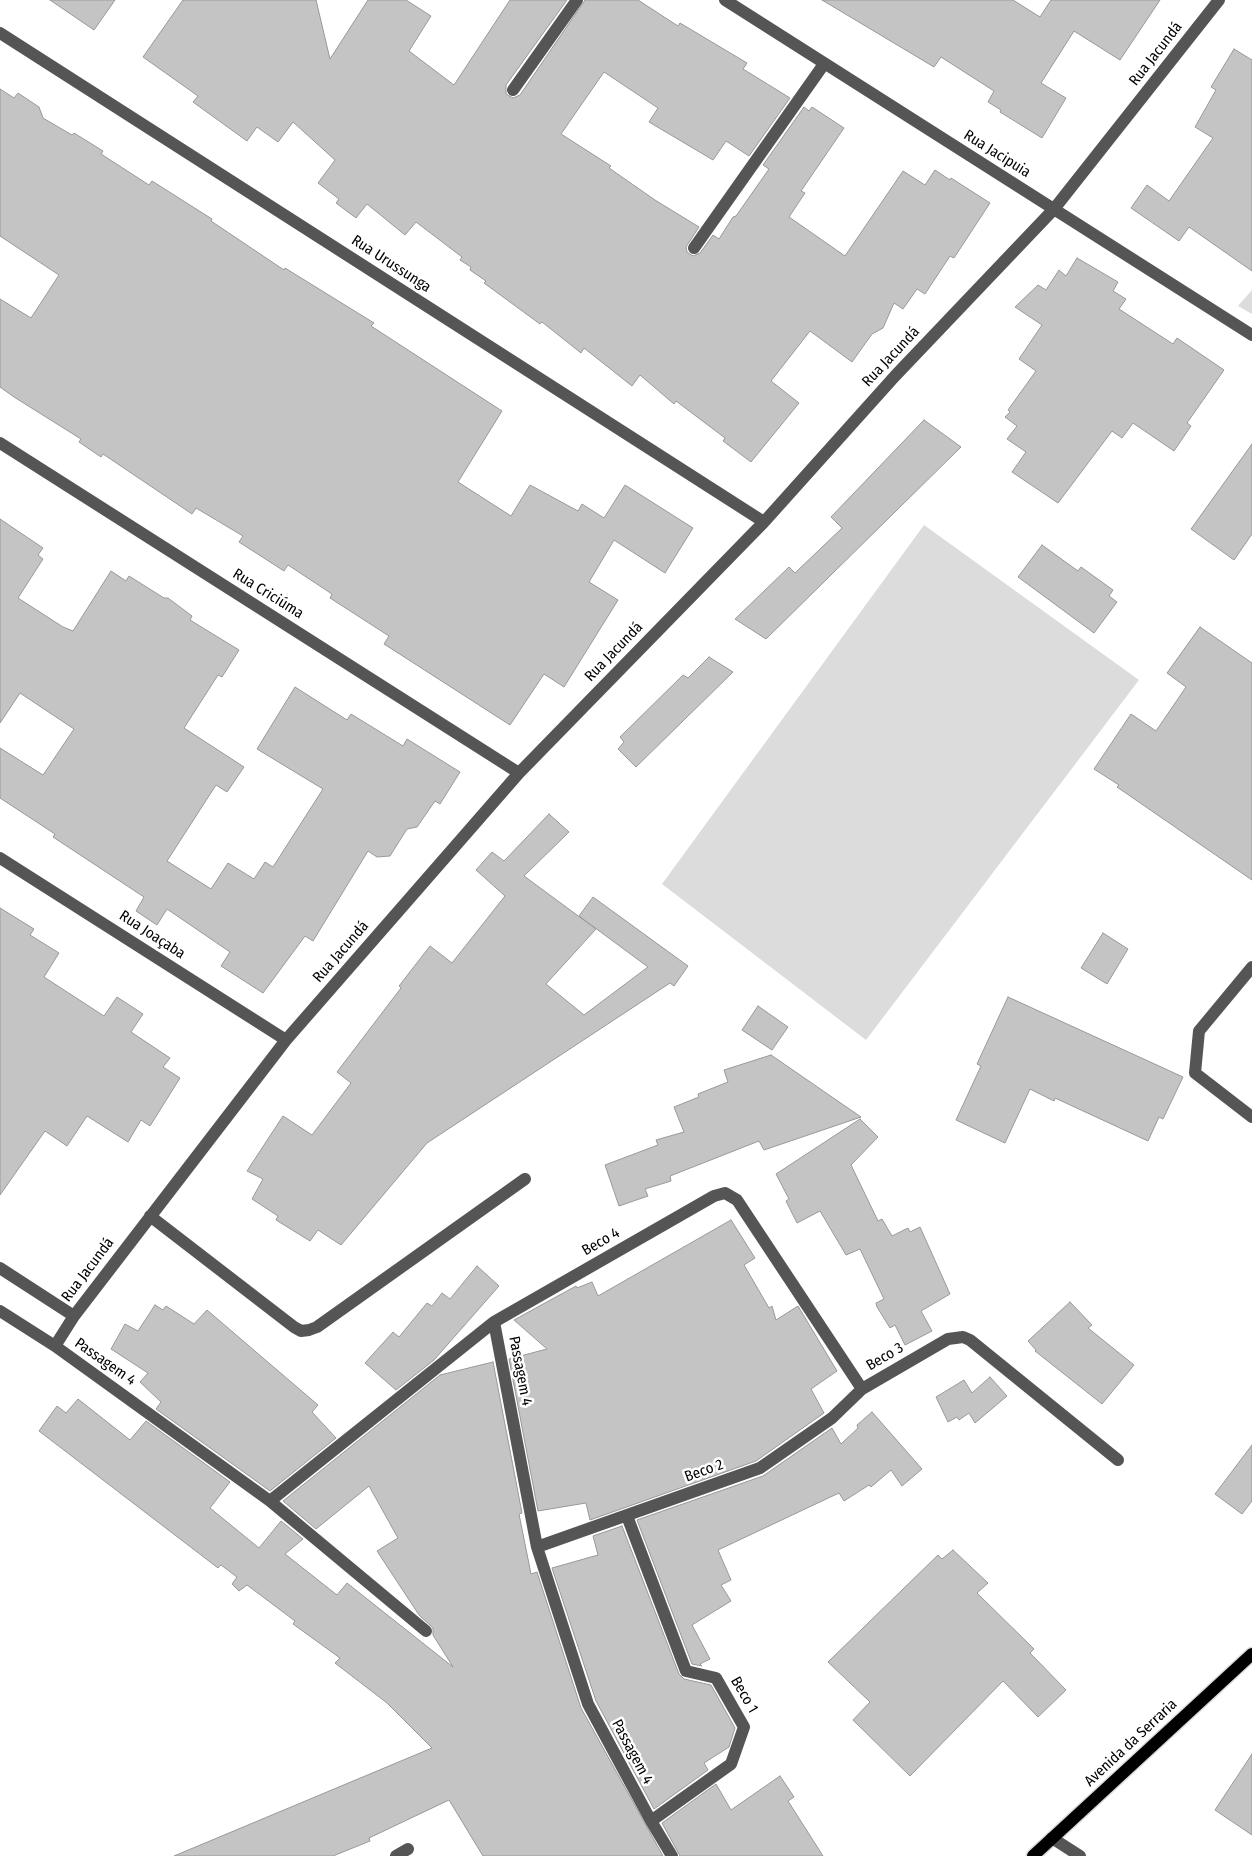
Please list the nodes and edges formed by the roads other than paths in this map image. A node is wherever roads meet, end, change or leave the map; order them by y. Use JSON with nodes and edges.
{"nodes":[{"id":1,"x":577,"y":0,"type":"edge"},
{"id":2,"x":724,"y":0,"type":"edge"},
{"id":3,"x":1220,"y":0,"type":"edge"},
{"id":4,"x":0,"y":33,"type":"edge"},
{"id":5,"x":824,"y":64,"type":"junction"},
{"id":6,"x":513,"y":90,"type":"dead end"},
{"id":7,"x":1054,"y":209,"type":"junction"},
{"id":8,"x":694,"y":248,"type":"dead end"},
{"id":9,"x":1252,"y":335,"type":"edge"},
{"id":10,"x":0,"y":443,"type":"edge"},
{"id":11,"x":764,"y":522,"type":"junction"},
{"id":12,"x":519,"y":773,"type":"junction"},
{"id":13,"x":0,"y":858,"type":"edge"},
{"id":14,"x":1252,"y":967,"type":"edge"},
{"id":15,"x":286,"y":1040,"type":"junction"},
{"id":16,"x":1252,"y":1117,"type":"edge"},
{"id":17,"x":524,"y":1179,"type":"dead end"},
{"id":18,"x":726,"y":1193,"type":"joint"},
{"id":19,"x":150,"y":1216,"type":"junction"},
{"id":20,"x":0,"y":1268,"type":"edge"},
{"id":21,"x":0,"y":1311,"type":"edge"},
{"id":22,"x":74,"y":1316,"type":"junction"},
{"id":23,"x":494,"y":1322,"type":"junction"},
{"id":24,"x":54,"y":1346,"type":"junction"},
{"id":25,"x":862,"y":1389,"type":"junction"},
{"id":26,"x":1118,"y":1460,"type":"dead end"},
{"id":27,"x":270,"y":1501,"type":"junction"},
{"id":28,"x":627,"y":1516,"type":"junction"},
{"id":29,"x":537,"y":1547,"type":"junction"},
{"id":30,"x":426,"y":1631,"type":"dead end"},
{"id":31,"x":1252,"y":1654,"type":"edge"},
{"id":32,"x":651,"y":1821,"type":"junction"},
{"id":33,"x":1052,"y":1838,"type":"junction"},
{"id":34,"x":408,"y":1850,"type":"dead end"},
{"id":35,"x":396,"y":1856,"type":"edge"},
{"id":36,"x":672,"y":1856,"type":"edge"},
{"id":37,"x":1033,"y":1856,"type":"edge"},
{"id":38,"x":1080,"y":1856,"type":"edge"}],
"edges":[{"from":1,"to":6,"type":"street"},
{"from":2,"to":5,"type":"street","name":"Rua Jacipuia"},
{"from":3,"to":7,"type":"street","name":"Rua Jacundá"},
{"from":4,"to":11,"type":"street","name":"Rua Urussunga"},
{"from":5,"to":7,"type":"street","name":"Rua Jacipuia"},
{"from":5,"to":8,"type":"street"},
{"from":7,"to":9,"type":"street","name":"Rua Jacipuia"},
{"from":7,"to":11,"type":"street","name":"Rua Jacundá"},
{"from":10,"to":12,"type":"street","name":"Rua Criciúma"},
{"from":11,"to":12,"type":"street","name":"Rua Jacundá"},
{"from":12,"to":15,"type":"street","name":"Rua Jacundá"},
{"from":13,"to":15,"type":"street","name":"Rua Joaçaba"},
{"from":14,"to":16,"type":"street"},
{"from":15,"to":19,"type":"street","name":"Rua Jacundá"},
{"from":17,"to":19,"type":"street"},
{"from":18,"to":23,"type":"street","name":"Beco 4"},
{"from":18,"to":25,"type":"street","name":"Beco 3"},
{"from":19,"to":22,"type":"street","name":"Rua Jacundá"},
{"from":20,"to":22,"type":"street"},
{"from":21,"to":24,"type":"street","name":"Passagem 4"},
{"from":22,"to":24,"type":"street","name":"Rua Jacundá"},
{"from":23,"to":27,"type":"street","name":"Passagem 4"},
{"from":23,"to":29,"type":"street","name":"Passagem 4"},
{"from":24,"to":27,"type":"street","name":"Passagem 4"},
{"from":25,"to":26,"type":"street","name":"Beco 3"},
{"from":25,"to":28,"type":"street","name":"Beco 2"},
{"from":27,"to":30,"type":"street"},
{"from":28,"to":29,"type":"street","name":"Beco 2"},
{"from":28,"to":32,"type":"street","name":"Beco 1"},
{"from":29,"to":32,"type":"street","name":"Passagem 4"},
{"from":31,"to":33,"type":"main road","name":"Avenida da Serraria"},
{"from":32,"to":36,"type":"street","name":"Passagem 4"},
{"from":33,"to":37,"type":"main road","name":"Avenida da Serraria"},
{"from":33,"to":38,"type":"street"},
{"from":34,"to":35,"type":"street"}]}
